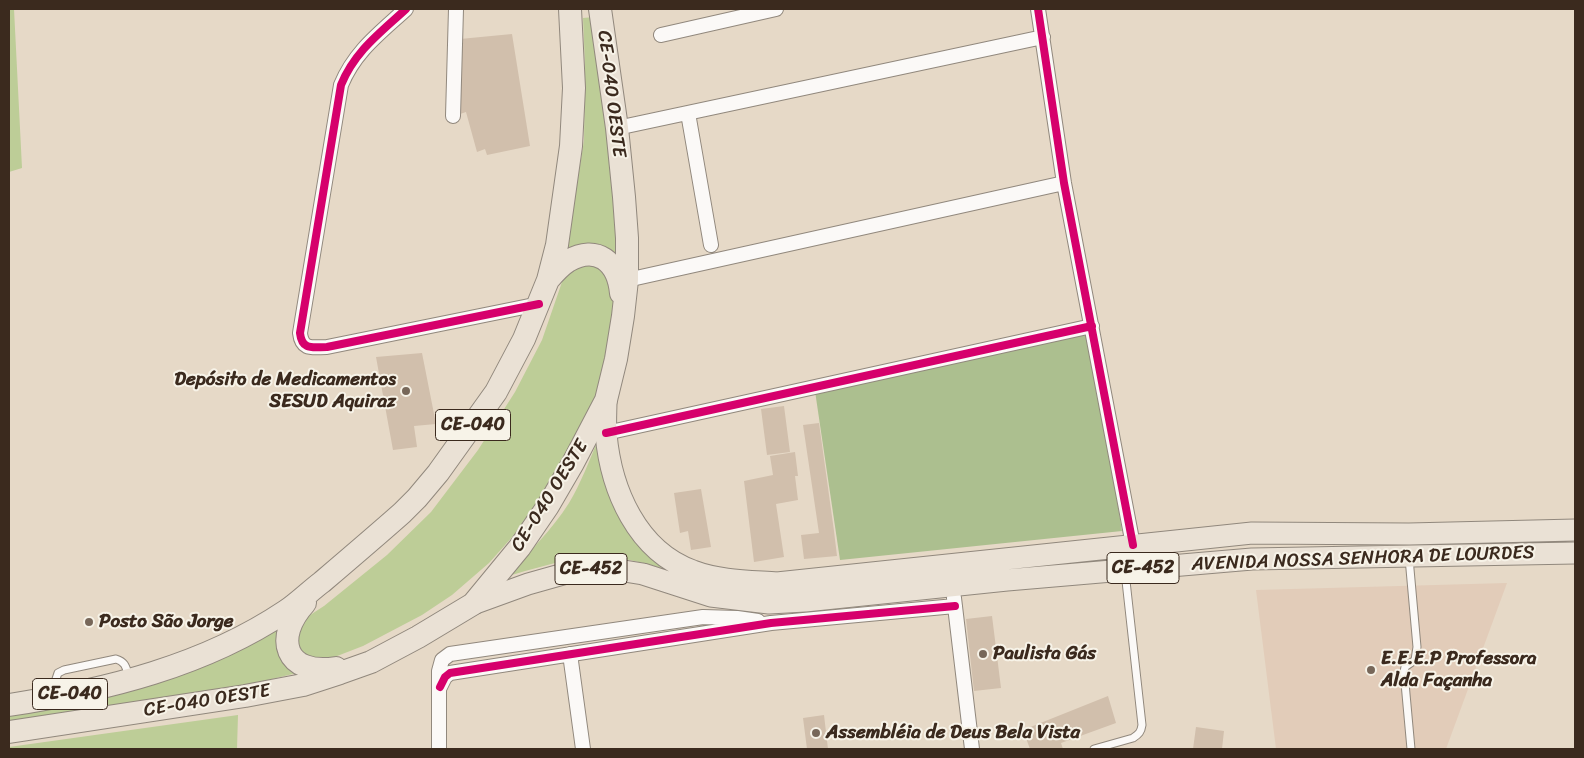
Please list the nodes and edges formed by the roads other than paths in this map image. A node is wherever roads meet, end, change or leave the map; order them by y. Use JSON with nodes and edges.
{"nodes":[{"id":1,"x":406,"y":9,"type":"edge"},
{"id":2,"x":456,"y":9,"type":"edge"},
{"id":3,"x":570,"y":9,"type":"edge"},
{"id":4,"x":600,"y":9,"type":"edge"},
{"id":5,"x":776,"y":9,"type":"edge"},
{"id":6,"x":1038,"y":9,"type":"edge"},
{"id":7,"x":661,"y":35,"type":"dead end"},
{"id":8,"x":1042,"y":37,"type":"junction"},
{"id":9,"x":688,"y":113,"type":"junction"},
{"id":10,"x":454,"y":116,"type":"dead end"},
{"id":11,"x":617,"y":128,"type":"junction"},
{"id":12,"x":1064,"y":182,"type":"junction"},
{"id":13,"x":711,"y":245,"type":"dead end"},
{"id":14,"x":548,"y":280,"type":"junction"},
{"id":15,"x":627,"y":280,"type":"junction"},
{"id":16,"x":539,"y":304,"type":"junction"},
{"id":17,"x":623,"y":316,"type":"junction"},
{"id":18,"x":1092,"y":326,"type":"junction"},
{"id":19,"x":606,"y":400,"type":"junction"},
{"id":20,"x":606,"y":433,"type":"junction"},
{"id":21,"x":1575,"y":530,"type":"edge"},
{"id":22,"x":1132,"y":545,"type":"junction"},
{"id":23,"x":1575,"y":553,"type":"edge"},
{"id":24,"x":1408,"y":556,"type":"junction"},
{"id":25,"x":951,"y":565,"type":"junction"},
{"id":26,"x":1125,"y":570,"type":"junction"},
{"id":27,"x":327,"y":577,"type":"junction"},
{"id":28,"x":954,"y":596,"type":"junction"},
{"id":29,"x":473,"y":604,"type":"junction"},
{"id":30,"x":771,"y":623,"type":"junction"},
{"id":31,"x":570,"y":654,"type":"junction"},
{"id":32,"x":371,"y":662,"type":"junction"},
{"id":33,"x":440,"y":688,"type":"junction"},
{"id":34,"x":9,"y":705,"type":"edge"},
{"id":35,"x":9,"y":732,"type":"edge"},
{"id":36,"x":439,"y":749,"type":"edge"},
{"id":37,"x":583,"y":749,"type":"edge"},
{"id":38,"x":972,"y":749,"type":"edge"},
{"id":39,"x":1094,"y":749,"type":"edge"},
{"id":40,"x":1411,"y":749,"type":"edge"}],
"edges":[{"from":1,"to":16,"type":"street"},
{"from":2,"to":10,"type":"street"},
{"from":3,"to":14,"type":"highway","name":"CE-040 OESTE","number":"CE-040"},
{"from":4,"to":11,"type":"highway","name":"CE-040 OESTE","number":"CE-040"},
{"from":5,"to":7,"type":"street"},
{"from":6,"to":8,"type":"street"},
{"from":8,"to":9,"type":"street"},
{"from":8,"to":12,"type":"street"},
{"from":9,"to":11,"type":"street"},
{"from":9,"to":13,"type":"street"},
{"from":11,"to":15,"type":"highway","name":"CE-040 OESTE","number":"CE-040"},
{"from":12,"to":15,"type":"street"},
{"from":12,"to":18,"type":"street"},
{"from":14,"to":16,"type":"highway","name":"CE-040 OESTE","number":"CE-040"},
{"from":14,"to":17,"type":"highway"},
{"from":15,"to":17,"type":"highway","name":"CE-040 OESTE","number":"CE-040"},
{"from":16,"to":27,"type":"highway","name":"CE-040 OESTE","number":"CE-040"},
{"from":17,"to":19,"type":"highway","name":"CE-040 OESTE","number":"CE-040"},
{"from":18,"to":20,"type":"street"},
{"from":18,"to":22,"type":"street"},
{"from":19,"to":20,"type":"main road","number":"CE-452"},
{"from":19,"to":29,"type":"highway","name":"CE-040 OESTE","number":"CE-040"},
{"from":20,"to":25,"type":"main road","name":"AVENIDA NOSSA SENHORA DE LOURDES","number":"CE-452"},
{"from":21,"to":22,"type":"main road","name":"AVENIDA NOSSA SENHORA DE LOURDES","number":"CE-452"},
{"from":22,"to":25,"type":"main road","name":"AVENIDA NOSSA SENHORA DE LOURDES","number":"CE-452"},
{"from":23,"to":24,"type":"main road","name":"AVENIDA NOSSA SENHORA DE LOURDES","number":"CE-452"},
{"from":24,"to":26,"type":"main road","name":"AVENIDA NOSSA SENHORA DE LOURDES","number":"CE-452"},
{"from":24,"to":40,"type":"lane"},
{"from":25,"to":28,"type":"street"},
{"from":26,"to":28,"type":"main road","name":"AVENIDA NOSSA SENHORA DE LOURDES","number":"CE-452"},
{"from":26,"to":39,"type":"lane"},
{"from":27,"to":32,"type":"highway"},
{"from":27,"to":34,"type":"highway","name":"CE-040 OESTE","number":"CE-040"},
{"from":28,"to":29,"type":"main road","name":"AVENIDA NOSSA SENHORA DE LOURDES","number":"CE-452"},
{"from":28,"to":30,"type":"street"},
{"from":28,"to":38,"type":"street"},
{"from":29,"to":32,"type":"highway","name":"CE-040 OESTE","number":"CE-040"},
{"from":30,"to":31,"type":"street"},
{"from":30,"to":33,"type":"street"},
{"from":31,"to":33,"type":"street"},
{"from":31,"to":37,"type":"street"},
{"from":32,"to":35,"type":"highway","name":"CE-040 OESTE","number":"CE-040"},
{"from":33,"to":36,"type":"street"}]}
